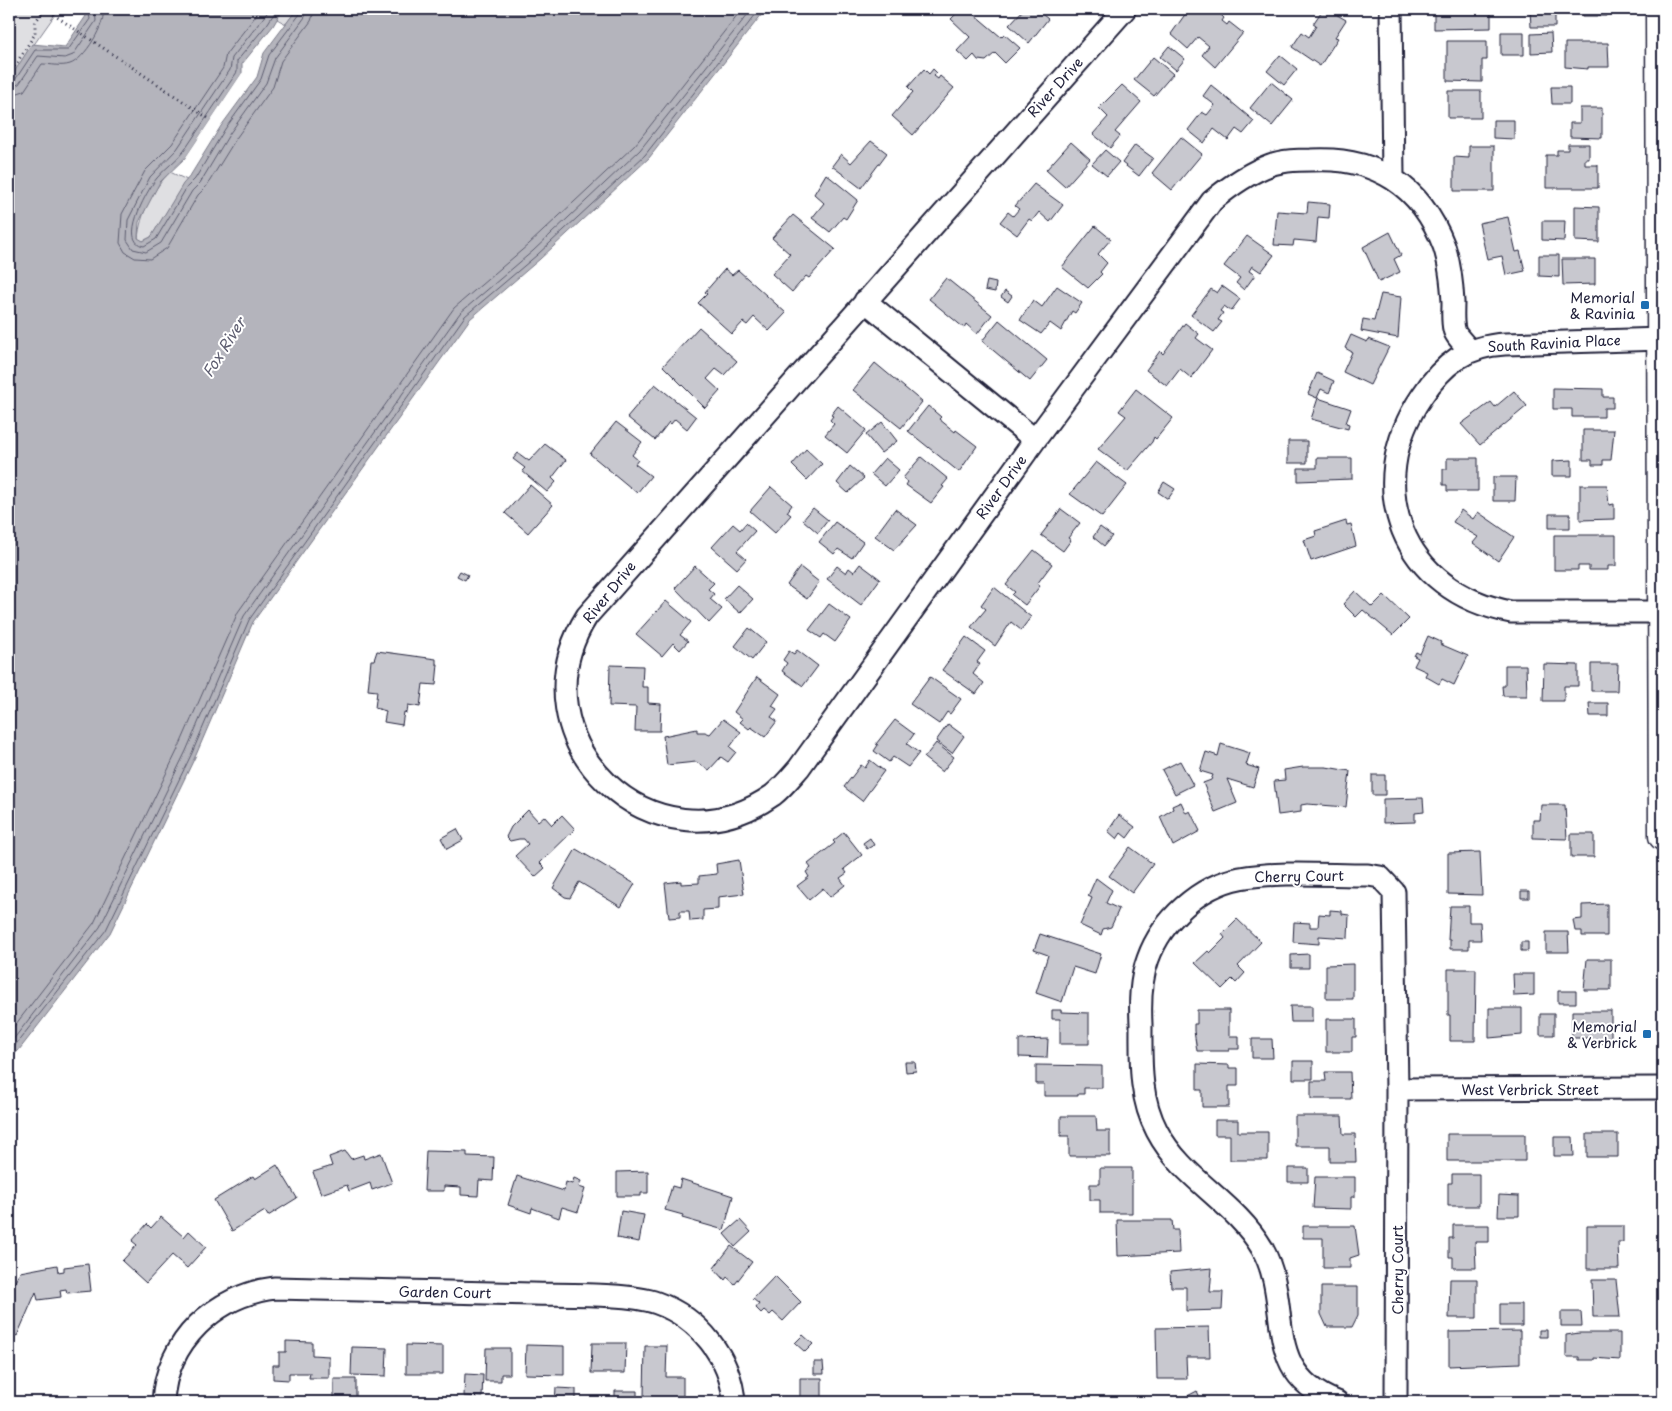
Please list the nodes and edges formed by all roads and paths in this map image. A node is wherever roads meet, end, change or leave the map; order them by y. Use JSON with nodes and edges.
{"nodes":[{"id":1,"x":45,"y":9,"type":"edge"},
{"id":2,"x":1125,"y":9,"type":"edge"},
{"id":3,"x":1391,"y":9,"type":"edge"},
{"id":4,"x":1660,"y":9,"type":"edge"},
{"id":5,"x":9,"y":75,"type":"edge"},
{"id":6,"x":211,"y":120,"type":"dead end"},
{"id":7,"x":1393,"y":178,"type":"junction"},
{"id":8,"x":866,"y":301,"type":"junction"},
{"id":9,"x":1662,"y":339,"type":"junction"},
{"id":10,"x":1469,"y":350,"type":"junction"},
{"id":11,"x":1035,"y":440,"type":"junction"},
{"id":12,"x":1663,"y":612,"type":"edge"},
{"id":13,"x":1663,"y":836,"type":"edge"},
{"id":14,"x":1663,"y":1088,"type":"edge"},
{"id":15,"x":1397,"y":1089,"type":"junction"},
{"id":16,"x":163,"y":1402,"type":"edge"},
{"id":17,"x":734,"y":1402,"type":"edge"},
{"id":18,"x":1338,"y":1402,"type":"edge"},
{"id":19,"x":1396,"y":1402,"type":"edge"}],
"edges":[{"from":1,"to":5,"type":"path"},
{"from":1,"to":6,"type":"path"},
{"from":2,"to":8,"type":"street","name":"River Drive"},
{"from":3,"to":7,"type":"street"},
{"from":4,"to":9,"type":"main road"},
{"from":7,"to":10,"type":"street","name":"River Drive"},
{"from":7,"to":11,"type":"street","name":"River Drive"},
{"from":8,"to":11,"type":"street"},
{"from":8,"to":11,"type":"street","name":"River Drive"},
{"from":9,"to":10,"type":"street","name":"South Ravinia Place"},
{"from":9,"to":12,"type":"main road"},
{"from":10,"to":12,"type":"street","name":"South Ravinia Place"},
{"from":12,"to":13,"type":"main road"},
{"from":14,"to":15,"type":"street","name":"West Verbrick Street"},
{"from":15,"to":18,"type":"street","name":"Cherry Court"},
{"from":15,"to":19,"type":"street","name":"Cherry Court"},
{"from":16,"to":17,"type":"street","name":"Garden Court"}]}
